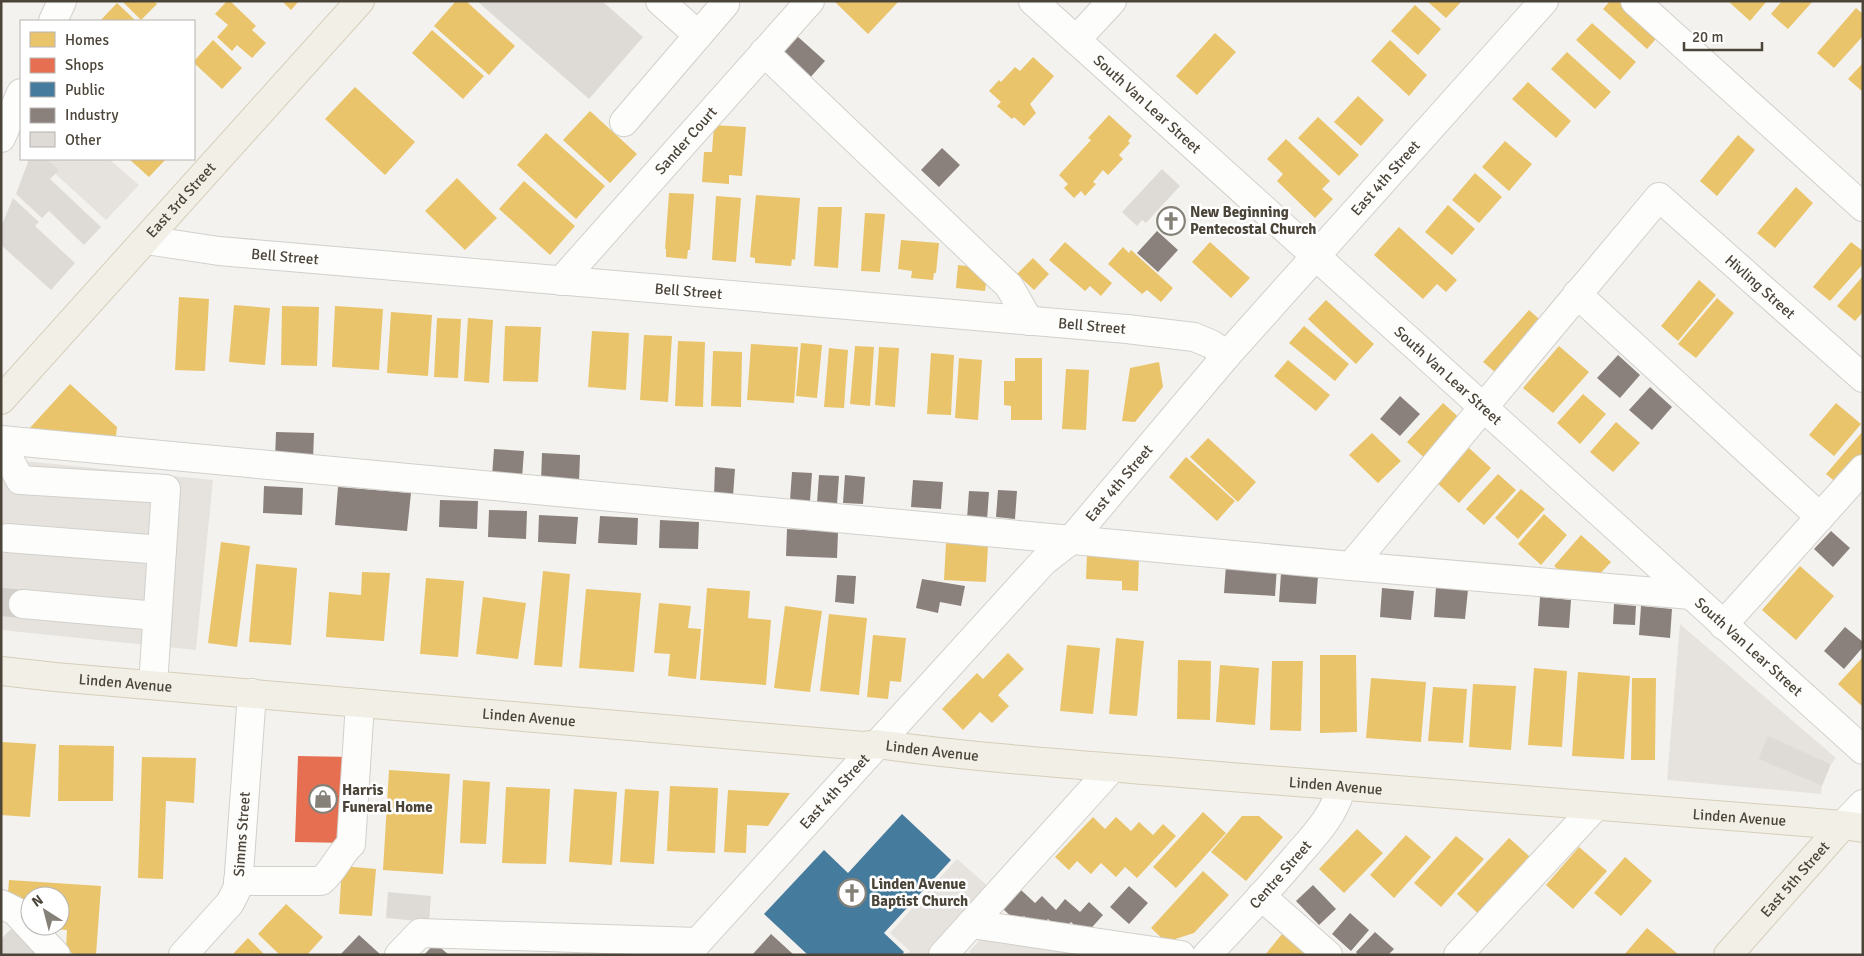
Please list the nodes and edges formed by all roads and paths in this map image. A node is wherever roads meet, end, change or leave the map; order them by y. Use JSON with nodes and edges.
{"nodes":[{"id":1,"x":62,"y":1,"type":"edge"},
{"id":2,"x":360,"y":1,"type":"edge"},
{"id":3,"x":660,"y":1,"type":"edge"},
{"id":4,"x":725,"y":1,"type":"edge"},
{"id":5,"x":810,"y":1,"type":"edge"},
{"id":6,"x":1033,"y":1,"type":"edge"},
{"id":7,"x":1112,"y":1,"type":"edge"},
{"id":8,"x":1544,"y":1,"type":"edge"},
{"id":9,"x":1635,"y":1,"type":"edge"},
{"id":10,"x":53,"y":20,"type":"edge"},
{"id":11,"x":698,"y":35,"type":"junction"},
{"id":12,"x":1076,"y":40,"type":"junction"},
{"id":13,"x":764,"y":52,"type":"junction"},
{"id":14,"x":20,"y":95,"type":"edge"},
{"id":15,"x":624,"y":122,"type":"dead end"},
{"id":16,"x":1,"y":138,"type":"edge"},
{"id":17,"x":1863,"y":207,"type":"edge"},
{"id":18,"x":146,"y":240,"type":"junction"},
{"id":19,"x":1316,"y":257,"type":"junction"},
{"id":20,"x":561,"y":281,"type":"junction"},
{"id":21,"x":1577,"y":294,"type":"junction"},
{"id":22,"x":1029,"y":321,"type":"junction"},
{"id":23,"x":1227,"y":355,"type":"junction"},
{"id":24,"x":1863,"y":378,"type":"edge"},
{"id":25,"x":1,"y":400,"type":"edge"},
{"id":26,"x":1482,"y":407,"type":"junction"},
{"id":27,"x":1,"y":442,"type":"edge"},
{"id":28,"x":1863,"y":469,"type":"edge"},
{"id":29,"x":1820,"y":517,"type":"junction"},
{"id":30,"x":7,"y":538,"type":"dead end"},
{"id":31,"x":1071,"y":540,"type":"junction"},
{"id":32,"x":162,"y":550,"type":"junction"},
{"id":33,"x":1351,"y":566,"type":"junction"},
{"id":34,"x":1691,"y":595,"type":"junction"},
{"id":35,"x":23,"y":604,"type":"tunnel mouth"},
{"id":36,"x":158,"y":616,"type":"junction"},
{"id":37,"x":1723,"y":625,"type":"junction"},
{"id":38,"x":1,"y":670,"type":"edge"},
{"id":39,"x":153,"y":685,"type":"junction"},
{"id":40,"x":252,"y":693,"type":"junction"},
{"id":41,"x":360,"y":702,"type":"junction"},
{"id":42,"x":876,"y":744,"type":"junction"},
{"id":43,"x":1863,"y":750,"type":"edge"},
{"id":44,"x":1112,"y":768,"type":"junction"},
{"id":45,"x":1341,"y":788,"type":"junction"},
{"id":46,"x":1863,"y":804,"type":"edge"},
{"id":47,"x":1594,"y":808,"type":"junction"},
{"id":48,"x":1853,"y":827,"type":"edge"},
{"id":49,"x":238,"y":881,"type":"junction"},
{"id":50,"x":1261,"y":896,"type":"junction"},
{"id":51,"x":1,"y":904,"type":"edge"},
{"id":52,"x":971,"y":924,"type":"junction"},
{"id":53,"x":692,"y":948,"type":"edge"},
{"id":54,"x":56,"y":955,"type":"edge"},
{"id":55,"x":183,"y":955,"type":"edge"},
{"id":56,"x":400,"y":955,"type":"edge"},
{"id":57,"x":944,"y":955,"type":"edge"},
{"id":58,"x":1181,"y":955,"type":"edge"},
{"id":59,"x":1206,"y":955,"type":"edge"},
{"id":60,"x":1328,"y":955,"type":"edge"},
{"id":61,"x":1458,"y":955,"type":"edge"},
{"id":62,"x":1728,"y":955,"type":"edge"}],
"edges":[{"from":1,"to":10,"type":"street"},
{"from":2,"to":18,"type":"main road","name":"East 3rd Street"},
{"from":3,"to":11,"type":"street"},
{"from":4,"to":11,"type":"street"},
{"from":5,"to":13,"type":"street","name":"Sander Court"},
{"from":6,"to":12,"type":"street","name":"South Van Lear Street"},
{"from":7,"to":12,"type":"street"},
{"from":8,"to":19,"type":"street","name":"East 4th Street"},
{"from":9,"to":17,"type":"street"},
{"from":11,"to":15,"type":"street"},
{"from":12,"to":19,"type":"street","name":"South Van Lear Street"},
{"from":13,"to":20,"type":"street","name":"Sander Court"},
{"from":13,"to":22,"type":"street"},
{"from":14,"to":16,"type":"street"},
{"from":18,"to":20,"type":"street","name":"Bell Street"},
{"from":18,"to":25,"type":"main road","name":"East 3rd Street"},
{"from":19,"to":23,"type":"street","name":"East 4th Street"},
{"from":19,"to":26,"type":"street","name":"South Van Lear Street"},
{"from":20,"to":22,"type":"street","name":"Bell Street"},
{"from":21,"to":24,"type":"street","name":"Hivling Street"},
{"from":21,"to":26,"type":"street"},
{"from":21,"to":29,"type":"street"},
{"from":22,"to":23,"type":"street","name":"Bell Street"},
{"from":23,"to":31,"type":"street","name":"East 4th Street"},
{"from":26,"to":33,"type":"street"},
{"from":26,"to":34,"type":"street","name":"South Van Lear Street"},
{"from":27,"to":31,"type":"street"},
{"from":27,"to":32,"type":"street"},
{"from":28,"to":29,"type":"street"},
{"from":29,"to":37,"type":"street"},
{"from":30,"to":32,"type":"street"},
{"from":31,"to":33,"type":"street"},
{"from":31,"to":42,"type":"street","name":"East 4th Street"},
{"from":32,"to":36,"type":"street"},
{"from":33,"to":34,"type":"street"},
{"from":34,"to":37,"type":"street","name":"South Van Lear Street"},
{"from":35,"to":36,"type":"street"},
{"from":36,"to":39,"type":"street"},
{"from":37,"to":43,"type":"street","name":"South Van Lear Street"},
{"from":38,"to":39,"type":"main road","name":"Linden Avenue"},
{"from":39,"to":40,"type":"main road","name":"Linden Avenue"},
{"from":40,"to":41,"type":"main road","name":"Linden Avenue"},
{"from":40,"to":49,"type":"street","name":"Simms Street"},
{"from":41,"to":42,"type":"main road","name":"Linden Avenue"},
{"from":41,"to":49,"type":"street"},
{"from":42,"to":44,"type":"main road","name":"Linden Avenue"},
{"from":42,"to":53,"type":"street","name":"East 4th Street"},
{"from":44,"to":45,"type":"main road","name":"Linden Avenue"},
{"from":44,"to":52,"type":"street"},
{"from":45,"to":47,"type":"main road","name":"Linden Avenue"},
{"from":45,"to":50,"type":"street","name":"Centre Street"},
{"from":46,"to":48,"type":"street","name":"East 5th Street"},
{"from":47,"to":48,"type":"main road","name":"Linden Avenue"},
{"from":47,"to":61,"type":"street"},
{"from":48,"to":62,"type":"main road","name":"East 5th Street"},
{"from":49,"to":55,"type":"street","name":"Simms Street"},
{"from":50,"to":59,"type":"street","name":"Centre Street"},
{"from":50,"to":60,"type":"street"},
{"from":51,"to":54,"type":"street"},
{"from":52,"to":57,"type":"street"},
{"from":52,"to":58,"type":"street"},
{"from":53,"to":56,"type":"street"}]}
